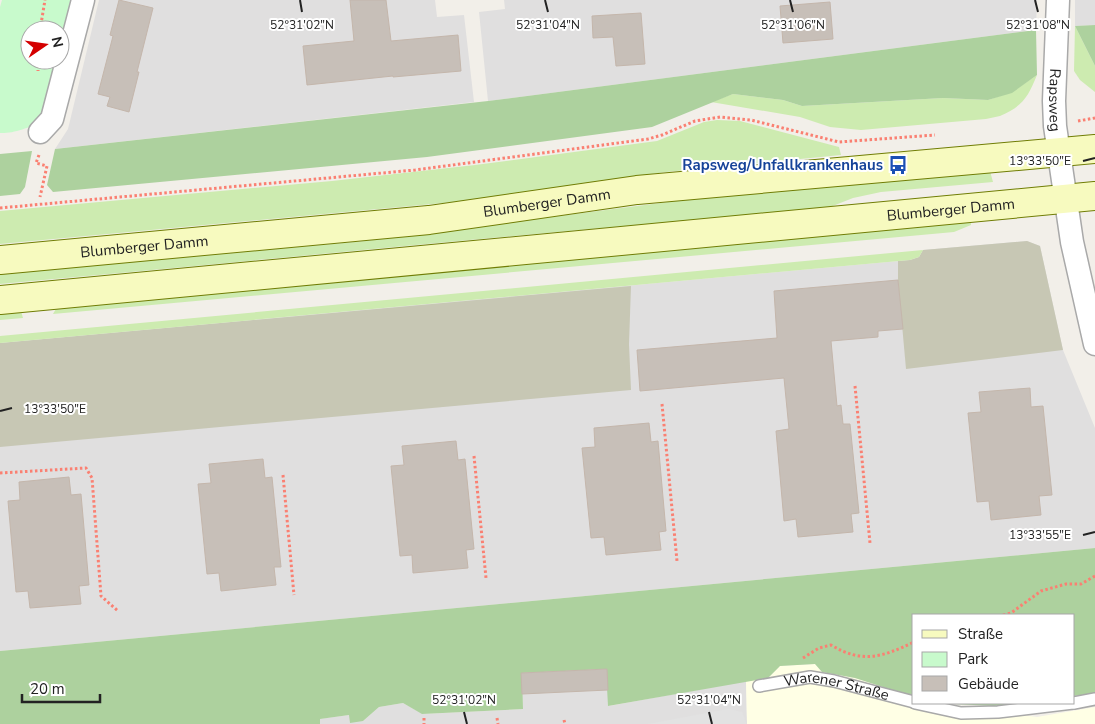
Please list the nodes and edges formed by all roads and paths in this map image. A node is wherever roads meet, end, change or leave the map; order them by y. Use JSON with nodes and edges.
{"nodes":[{"id":1,"x":45,"y":0,"type":"edge"},
{"id":2,"x":82,"y":0,"type":"edge"},
{"id":3,"x":1058,"y":0,"type":"edge"},
{"id":4,"x":42,"y":20,"type":"edge"},
{"id":5,"x":40,"y":132,"type":"joint"},
{"id":6,"x":938,"y":135,"type":"dead end"},
{"id":7,"x":1095,"y":149,"type":"edge"},
{"id":8,"x":1058,"y":153,"type":"junction"},
{"id":9,"x":1095,"y":196,"type":"edge"},
{"id":10,"x":40,"y":197,"type":"dead end"},
{"id":11,"x":1065,"y":199,"type":"junction"},
{"id":12,"x":0,"y":208,"type":"edge"},
{"id":13,"x":0,"y":260,"type":"edge"},
{"id":14,"x":0,"y":300,"type":"edge"},
{"id":15,"x":1095,"y":344,"type":"edge"},
{"id":16,"x":855,"y":386,"type":"dead end"},
{"id":17,"x":662,"y":404,"type":"dead end"},
{"id":18,"x":474,"y":456,"type":"dead end"},
{"id":19,"x":0,"y":473,"type":"edge"},
{"id":20,"x":283,"y":475,"type":"dead end"},
{"id":21,"x":870,"y":543,"type":"dead end"},
{"id":22,"x":677,"y":561,"type":"dead end"},
{"id":23,"x":1095,"y":576,"type":"edge"},
{"id":24,"x":486,"y":578,"type":"dead end"},
{"id":25,"x":294,"y":595,"type":"dead end"},
{"id":26,"x":118,"y":611,"type":"dead end"},
{"id":27,"x":1005,"y":614,"type":"edge"},
{"id":28,"x":912,"y":643,"type":"edge"},
{"id":29,"x":796,"y":662,"type":"dead end"},
{"id":30,"x":759,"y":686,"type":"dead end"},
{"id":31,"x":1095,"y":699,"type":"edge"},
{"id":32,"x":912,"y":702,"type":"edge"},
{"id":33,"x":1075,"y":703,"type":"edge"},
{"id":34,"x":919,"y":704,"type":"edge"},
{"id":35,"x":1066,"y":704,"type":"edge"},
{"id":36,"x":424,"y":718,"type":"dead end"},
{"id":37,"x":497,"y":718,"type":"dead end"},
{"id":38,"x":424,"y":724,"type":"edge"},
{"id":39,"x":498,"y":724,"type":"edge"}],
"edges":[{"from":1,"to":4,"type":"path"},
{"from":2,"to":5,"type":"street"},
{"from":3,"to":8,"type":"street","name":"Rapsweg"},
{"from":5,"to":10,"type":"path"},
{"from":6,"to":12,"type":"path"},
{"from":7,"to":8,"type":"main road","name":"Blumberger Damm"},
{"from":8,"to":11,"type":"street","name":"Rapsweg"},
{"from":8,"to":13,"type":"main road","name":"Blumberger Damm"},
{"from":9,"to":11,"type":"main road","name":"Blumberger Damm"},
{"from":11,"to":14,"type":"main road","name":"Blumberger Damm"},
{"from":11,"to":15,"type":"street"},
{"from":16,"to":21,"type":"path"},
{"from":17,"to":22,"type":"path"},
{"from":18,"to":24,"type":"path"},
{"from":19,"to":26,"type":"path"},
{"from":20,"to":25,"type":"path"},
{"from":23,"to":27,"type":"path"},
{"from":28,"to":29,"type":"path"},
{"from":30,"to":32,"type":"lane","name":"Warener Straße"},
{"from":31,"to":33,"type":"lane","name":"Warener Straße"},
{"from":34,"to":35,"type":"lane","name":"Warener Straße"},
{"from":36,"to":38,"type":"path"},
{"from":37,"to":39,"type":"path"}]}
